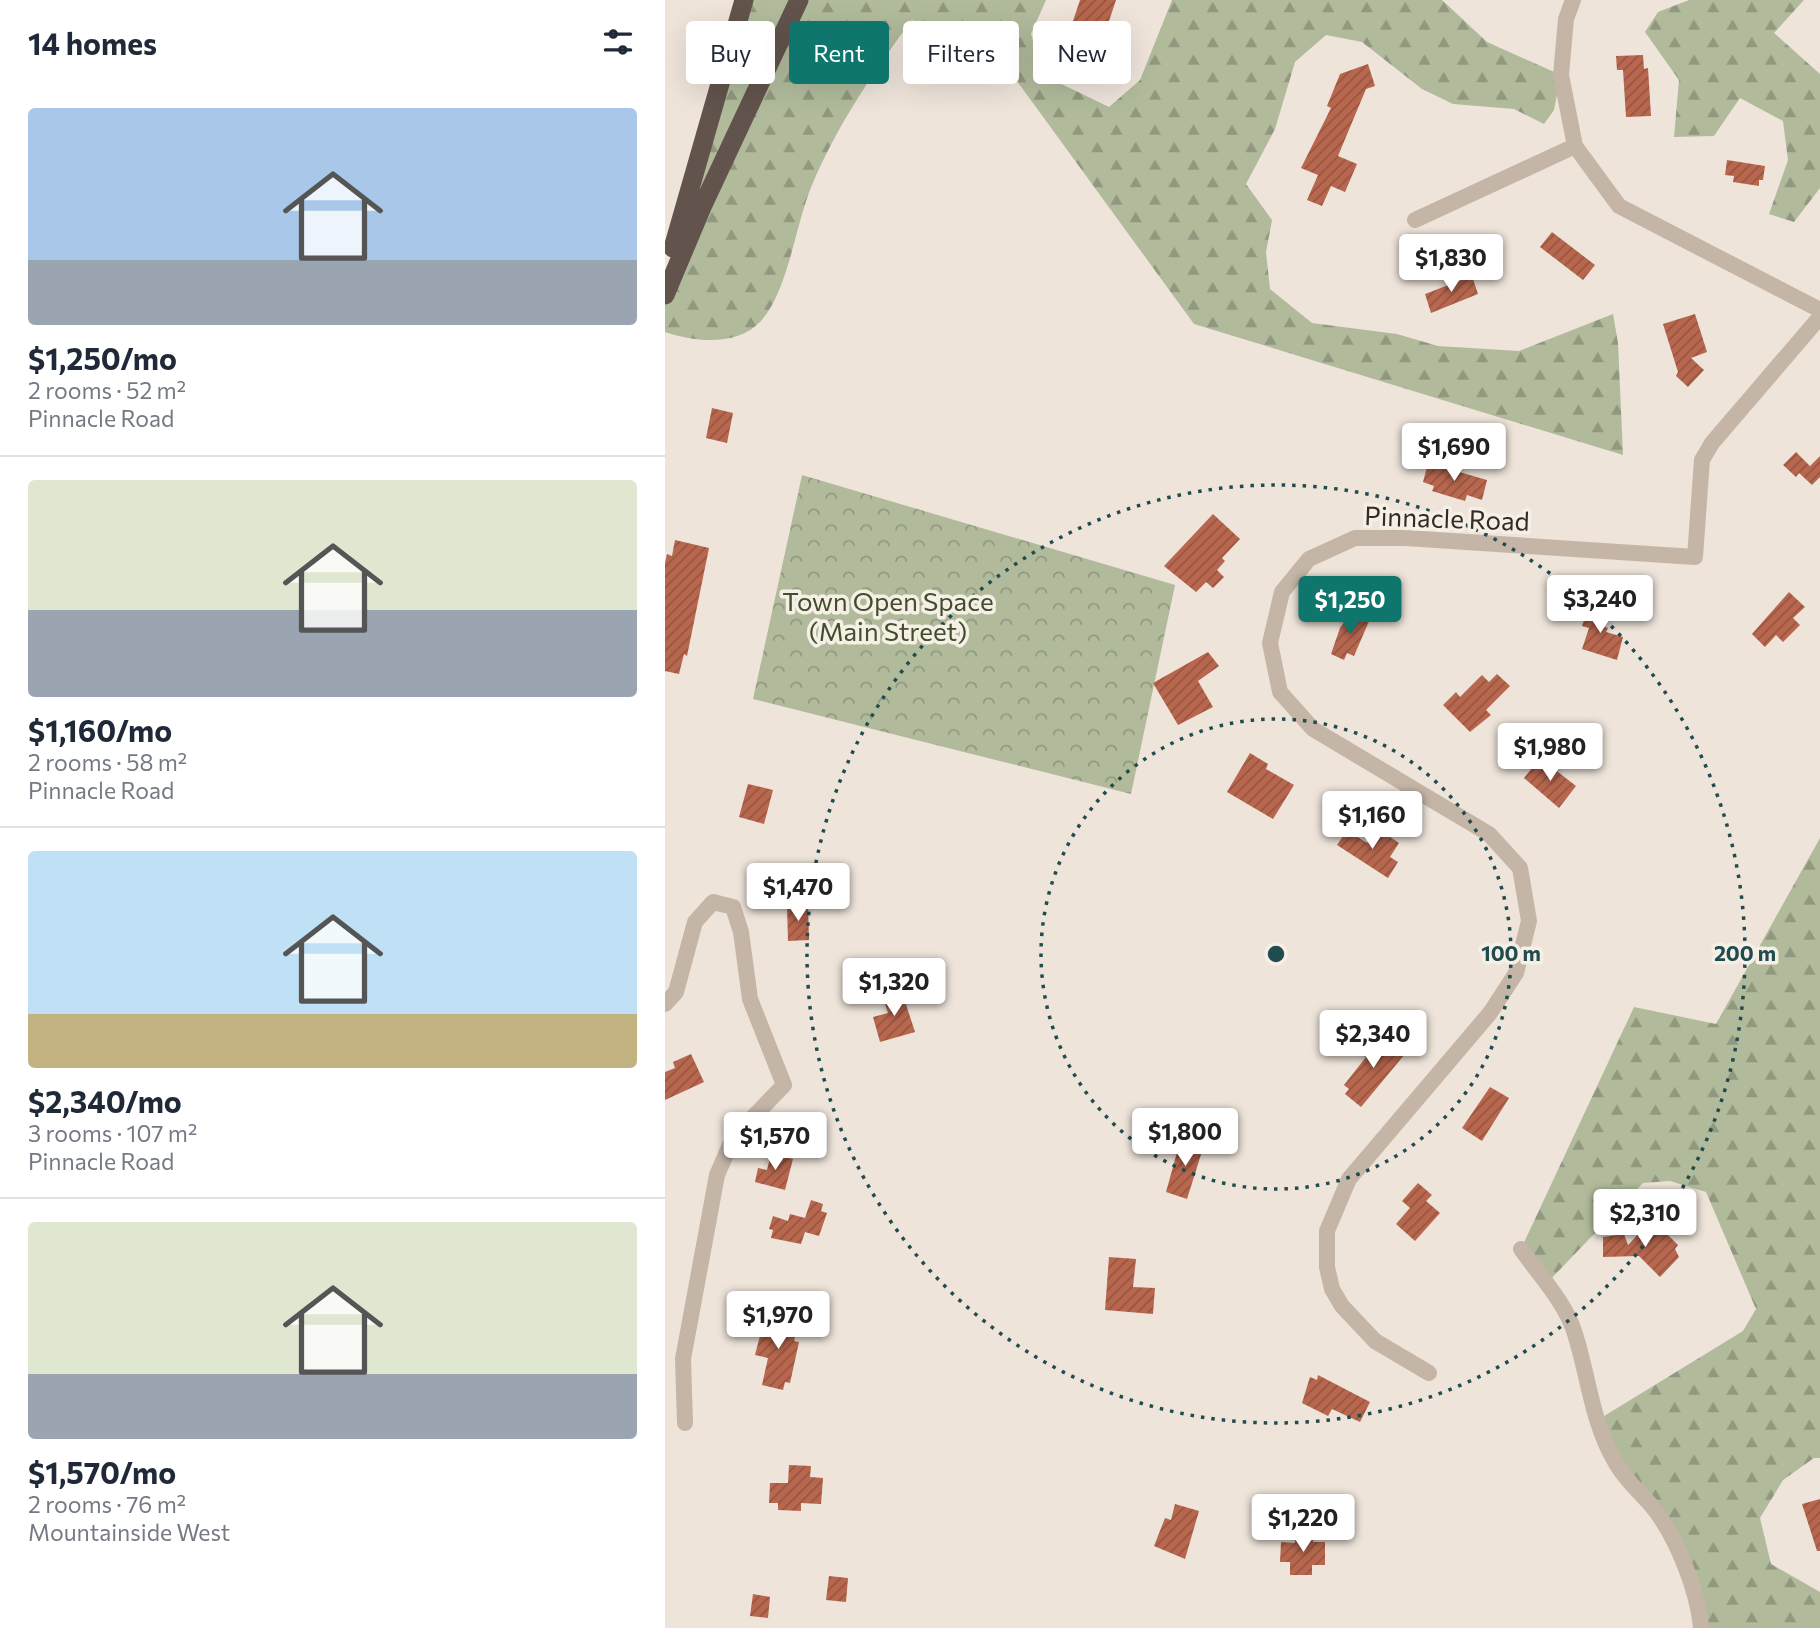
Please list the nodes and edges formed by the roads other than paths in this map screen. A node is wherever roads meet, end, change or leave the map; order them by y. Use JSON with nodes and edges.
{"nodes":[{"id":1,"x":744,"y":0,"type":"edge"},
{"id":2,"x":799,"y":0,"type":"edge"},
{"id":3,"x":1573,"y":0,"type":"edge"},
{"id":4,"x":1575,"y":146,"type":"junction"},
{"id":5,"x":1415,"y":219,"type":"dead end"},
{"id":6,"x":665,"y":278,"type":"edge"},
{"id":7,"x":665,"y":295,"type":"edge"},
{"id":8,"x":1820,"y":310,"type":"edge"},
{"id":9,"x":1820,"y":317,"type":"edge"},
{"id":10,"x":665,"y":1004,"type":"edge"},
{"id":11,"x":1521,"y":1249,"type":"dead end"},
{"id":12,"x":1429,"y":1373,"type":"dead end"},
{"id":13,"x":685,"y":1423,"type":"dead end"},
{"id":14,"x":1701,"y":1628,"type":"edge"}],
"edges":[{"from":1,"to":6,"type":"highway"},
{"from":2,"to":7,"type":"highway"},
{"from":3,"to":4,"type":"street"},
{"from":4,"to":5,"type":"street"},
{"from":4,"to":8,"type":"street"},
{"from":9,"to":12,"type":"street","name":"Pinnacle Road"},
{"from":10,"to":13,"type":"street"},
{"from":11,"to":14,"type":"street"}]}
